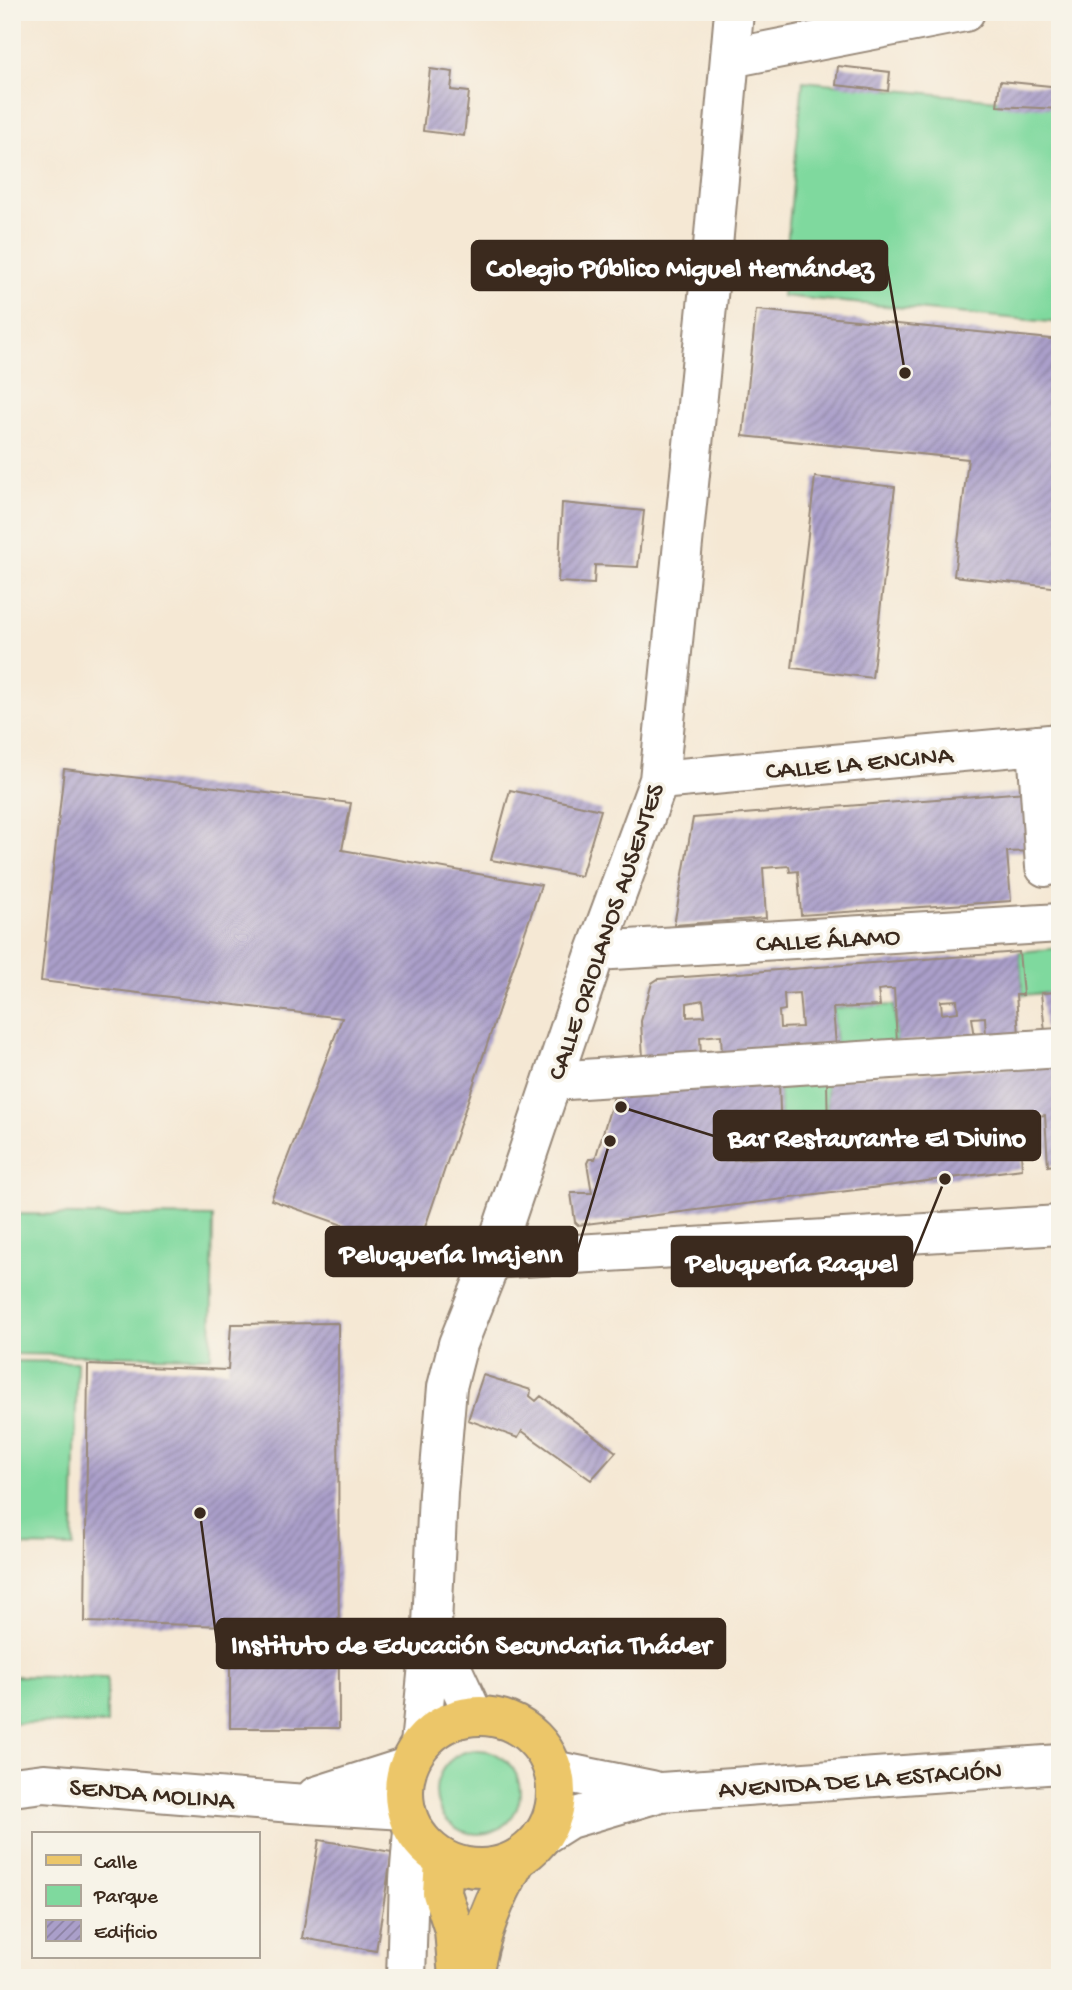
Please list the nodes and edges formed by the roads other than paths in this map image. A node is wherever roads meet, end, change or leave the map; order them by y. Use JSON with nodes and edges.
{"nodes":[{"id":1,"x":734,"y":12,"type":"edge"},
{"id":2,"x":965,"y":12,"type":"edge"},
{"id":3,"x":730,"y":58,"type":"junction"},
{"id":4,"x":1049,"y":744,"type":"edge"},
{"id":5,"x":659,"y":780,"type":"junction"},
{"id":6,"x":1045,"y":867,"type":"dead end"},
{"id":7,"x":1060,"y":923,"type":"edge"},
{"id":8,"x":596,"y":951,"type":"junction"},
{"id":9,"x":1060,"y":1048,"type":"edge"},
{"id":10,"x":552,"y":1081,"type":"junction"},
{"id":11,"x":1060,"y":1225,"type":"edge"},
{"id":12,"x":492,"y":1259,"type":"junction"},
{"id":13,"x":432,"y":1625,"type":"junction"},
{"id":14,"x":474,"y":1716,"type":"junction"},
{"id":15,"x":414,"y":1756,"type":"junction"},
{"id":16,"x":1060,"y":1764,"type":"edge"},
{"id":17,"x":553,"y":1770,"type":"junction"},
{"id":18,"x":12,"y":1787,"type":"edge"},
{"id":19,"x":661,"y":1792,"type":"junction"},
{"id":20,"x":292,"y":1803,"type":"junction"},
{"id":21,"x":409,"y":1820,"type":"junction"},
{"id":22,"x":530,"y":1848,"type":"junction"},
{"id":23,"x":444,"y":1860,"type":"junction"},
{"id":24,"x":406,"y":1978,"type":"edge"},
{"id":25,"x":458,"y":1978,"type":"edge"},
{"id":26,"x":473,"y":1978,"type":"edge"}],
"edges":[{"from":1,"to":3,"type":"street","name":"CALLE ORIOLANOS AUSENTES"},
{"from":2,"to":3,"type":"street"},
{"from":3,"to":5,"type":"street","name":"CALLE ORIOLANOS AUSENTES"},
{"from":4,"to":5,"type":"street","name":"CALLE LA ENCINA"},
{"from":4,"to":6,"type":"street"},
{"from":5,"to":8,"type":"street","name":"CALLE ORIOLANOS AUSENTES"},
{"from":7,"to":8,"type":"street","name":"CALLE ÁLAMO"},
{"from":8,"to":10,"type":"street","name":"CALLE ORIOLANOS AUSENTES"},
{"from":9,"to":10,"type":"street"},
{"from":10,"to":12,"type":"street","name":"CALLE ORIOLANOS AUSENTES"},
{"from":11,"to":12,"type":"street"},
{"from":12,"to":13,"type":"street","name":"CALLE ORIOLANOS AUSENTES"},
{"from":13,"to":14,"type":"street","name":"CALLE ORIOLANOS AUSENTES"},
{"from":13,"to":15,"type":"street","name":"CALLE ORIOLANOS AUSENTES"},
{"from":14,"to":15,"type":"main road"},
{"from":14,"to":17,"type":"main road"},
{"from":15,"to":20,"type":"street","name":"SENDA MOLINA"},
{"from":15,"to":21,"type":"main road"},
{"from":16,"to":19,"type":"street","name":"AVENIDA DE LA ESTACIÓN"},
{"from":17,"to":19,"type":"street","name":"AVENIDA DE LA ESTACIÓN"},
{"from":17,"to":22,"type":"main road"},
{"from":18,"to":20,"type":"street","name":"SENDA MOLINA"},
{"from":19,"to":22,"type":"street","name":"AVENIDA DE LA ESTACIÓN"},
{"from":20,"to":21,"type":"street","name":"SENDA MOLINA"},
{"from":21,"to":23,"type":"main road"},
{"from":21,"to":24,"type":"street"},
{"from":22,"to":23,"type":"main road"},
{"from":22,"to":26,"type":"main road"},
{"from":23,"to":25,"type":"main road"}]}
